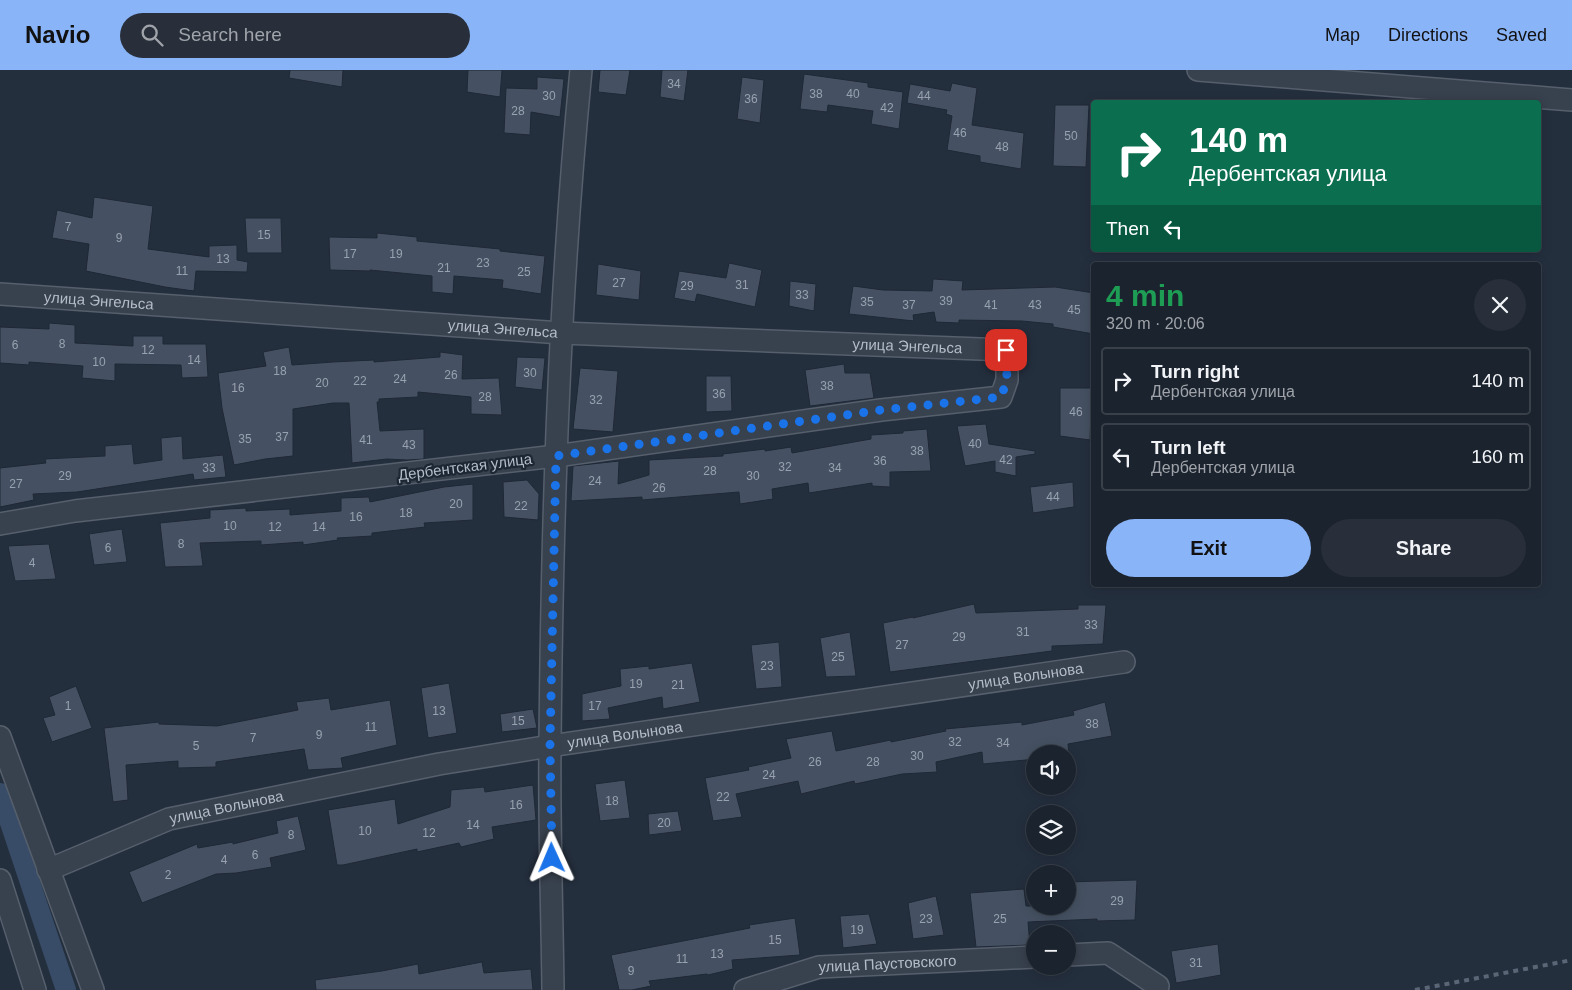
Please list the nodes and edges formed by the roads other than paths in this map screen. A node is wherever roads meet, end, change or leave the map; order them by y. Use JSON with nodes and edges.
{"nodes":[{"id":1,"x":581,"y":70,"type":"edge"},
{"id":2,"x":1198,"y":70,"type":"edge"},
{"id":3,"x":1572,"y":100,"type":"edge"},
{"id":4,"x":0,"y":294,"type":"edge"},
{"id":5,"x":561,"y":333,"type":"junction"},
{"id":6,"x":1006,"y":350,"type":"joint"},
{"id":7,"x":556,"y":456,"type":"junction"},
{"id":8,"x":0,"y":524,"type":"edge"},
{"id":9,"x":1124,"y":662,"type":"dead end"},
{"id":10,"x":0,"y":737,"type":"edge"},
{"id":11,"x":550,"y":746,"type":"junction"},
{"id":12,"x":48,"y":870,"type":"junction"},
{"id":13,"x":0,"y":880,"type":"edge"},
{"id":14,"x":1076,"y":955,"type":"edge"},
{"id":15,"x":1026,"y":957,"type":"edge"},
{"id":16,"x":1158,"y":986,"type":"dead end"},
{"id":17,"x":36,"y":990,"type":"edge"},
{"id":18,"x":93,"y":990,"type":"edge"},
{"id":19,"x":553,"y":990,"type":"edge"},
{"id":20,"x":745,"y":990,"type":"edge"}],
"edges":[{"from":1,"to":5,"type":"street"},
{"from":2,"to":3,"type":"street"},
{"from":4,"to":5,"type":"street","name":"улица Энгельса"},
{"from":5,"to":6,"type":"street","name":"улица Энгельса"},
{"from":5,"to":7,"type":"street"},
{"from":6,"to":7,"type":"street","name":"Дербентская улица"},
{"from":7,"to":8,"type":"street","name":"Дербентская улица"},
{"from":7,"to":11,"type":"street"},
{"from":9,"to":11,"type":"street","name":"улица Волынова"},
{"from":10,"to":12,"type":"street"},
{"from":11,"to":12,"type":"street","name":"улица Волынова"},
{"from":11,"to":19,"type":"street"},
{"from":12,"to":18,"type":"street"},
{"from":13,"to":17,"type":"street"},
{"from":14,"to":16,"type":"street"},
{"from":15,"to":20,"type":"street","name":"улица Паустовского"}]}
